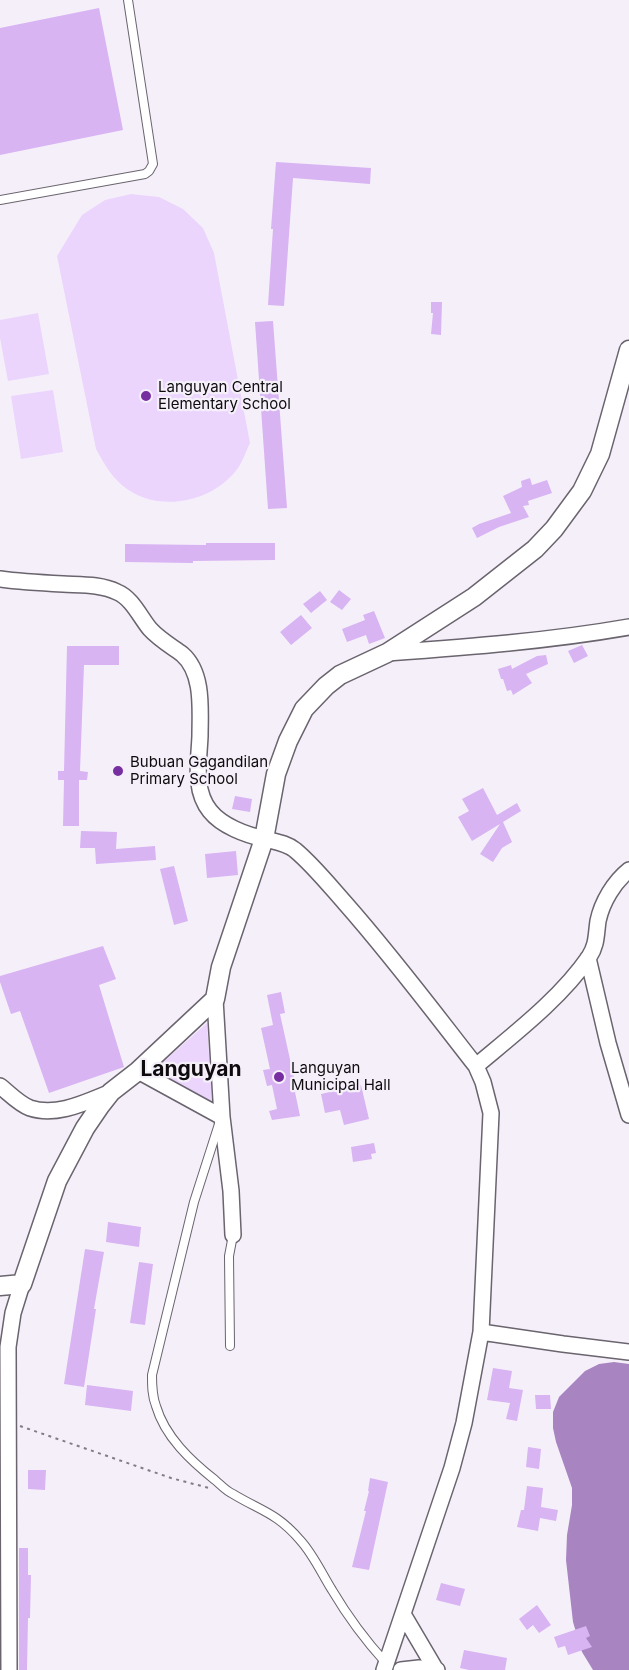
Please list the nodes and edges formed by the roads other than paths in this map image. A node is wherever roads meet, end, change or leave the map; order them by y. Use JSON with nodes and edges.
{"nodes":[{"id":1,"x":128,"y":0,"type":"edge"},
{"id":2,"x":0,"y":200,"type":"edge"},
{"id":3,"x":629,"y":350,"type":"edge"},
{"id":4,"x":0,"y":579,"type":"edge"},
{"id":5,"x":629,"y":627,"type":"edge"},
{"id":6,"x":387,"y":653,"type":"junction"},
{"id":7,"x":264,"y":839,"type":"junction"},
{"id":8,"x":629,"y":870,"type":"edge"},
{"id":9,"x":588,"y":958,"type":"junction"},
{"id":10,"x":215,"y":999,"type":"junction"},
{"id":11,"x":476,"y":1066,"type":"junction"},
{"id":12,"x":138,"y":1071,"type":"junction"},
{"id":13,"x":0,"y":1086,"type":"edge"},
{"id":14,"x":111,"y":1092,"type":"junction"},
{"id":15,"x":629,"y":1115,"type":"edge"},
{"id":16,"x":222,"y":1117,"type":"junction"},
{"id":17,"x":234,"y":1235,"type":"joint"},
{"id":18,"x":22,"y":1284,"type":"junction"},
{"id":19,"x":0,"y":1286,"type":"edge"},
{"id":20,"x":481,"y":1332,"type":"junction"},
{"id":21,"x":230,"y":1346,"type":"dead end"},
{"id":22,"x":4,"y":1347,"type":"edge"},
{"id":23,"x":629,"y":1352,"type":"edge"},
{"id":24,"x":403,"y":1614,"type":"junction"},
{"id":25,"x":385,"y":1666,"type":"edge"},
{"id":26,"x":9,"y":1670,"type":"edge"},
{"id":27,"x":401,"y":1670,"type":"edge"},
{"id":28,"x":436,"y":1670,"type":"edge"}],
"edges":[{"from":1,"to":2,"type":"lane"},
{"from":3,"to":6,"type":"street"},
{"from":4,"to":7,"type":"street"},
{"from":5,"to":6,"type":"street"},
{"from":6,"to":7,"type":"street"},
{"from":7,"to":10,"type":"street"},
{"from":7,"to":11,"type":"street"},
{"from":8,"to":9,"type":"street"},
{"from":9,"to":11,"type":"street"},
{"from":9,"to":15,"type":"street"},
{"from":10,"to":12,"type":"street"},
{"from":10,"to":16,"type":"street"},
{"from":11,"to":20,"type":"street"},
{"from":12,"to":14,"type":"street"},
{"from":12,"to":16,"type":"street"},
{"from":13,"to":14,"type":"street"},
{"from":14,"to":18,"type":"street"},
{"from":16,"to":17,"type":"street"},
{"from":16,"to":25,"type":"lane"},
{"from":17,"to":21,"type":"lane"},
{"from":18,"to":19,"type":"street"},
{"from":18,"to":22,"type":"street"},
{"from":20,"to":23,"type":"street"},
{"from":20,"to":24,"type":"street"},
{"from":22,"to":26,"type":"street"},
{"from":24,"to":25,"type":"street"},
{"from":24,"to":28,"type":"street"},
{"from":27,"to":28,"type":"street"}]}
